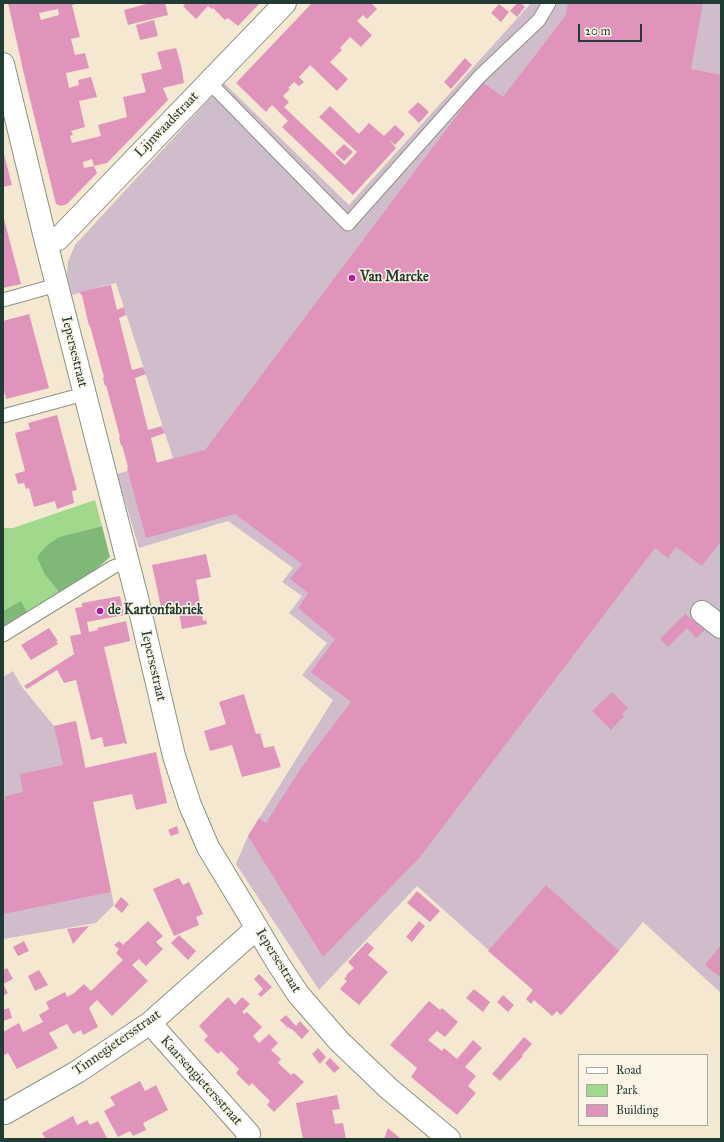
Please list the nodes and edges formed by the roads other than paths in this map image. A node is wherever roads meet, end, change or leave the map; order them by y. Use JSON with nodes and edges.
{"nodes":[{"id":1,"x":285,"y":3,"type":"edge"},
{"id":2,"x":549,"y":3,"type":"edge"},
{"id":3,"x":3,"y":64,"type":"edge"},
{"id":4,"x":209,"y":82,"type":"junction"},
{"id":5,"x":46,"y":242,"type":"junction"},
{"id":6,"x":57,"y":286,"type":"junction"},
{"id":7,"x":3,"y":300,"type":"edge"},
{"id":8,"x":84,"y":394,"type":"junction"},
{"id":9,"x":3,"y":416,"type":"edge"},
{"id":10,"x":127,"y":562,"type":"junction"},
{"id":11,"x":702,"y":612,"type":"dead end"},
{"id":12,"x":721,"y":626,"type":"edge"},
{"id":13,"x":3,"y":634,"type":"edge"},
{"id":14,"x":257,"y":928,"type":"junction"},
{"id":15,"x":150,"y":1023,"type":"junction"},
{"id":16,"x":3,"y":1112,"type":"edge"},
{"id":17,"x":247,"y":1139,"type":"edge"},
{"id":18,"x":448,"y":1139,"type":"edge"}],
"edges":[{"from":1,"to":4,"type":"street","name":"Lijnwaadstraat"},
{"from":2,"to":4,"type":"lane"},
{"from":3,"to":5,"type":"street","name":"Iepersestraat"},
{"from":4,"to":5,"type":"street","name":"Lijnwaadstraat"},
{"from":5,"to":6,"type":"street","name":"Iepersestraat"},
{"from":6,"to":7,"type":"lane"},
{"from":6,"to":8,"type":"street","name":"Iepersestraat"},
{"from":8,"to":9,"type":"lane"},
{"from":8,"to":10,"type":"street","name":"Iepersestraat"},
{"from":10,"to":13,"type":"lane"},
{"from":10,"to":14,"type":"street","name":"Iepersestraat"},
{"from":11,"to":12,"type":"street"},
{"from":14,"to":15,"type":"street","name":"Tinnegietersstraat"},
{"from":14,"to":18,"type":"street","name":"Iepersestraat"},
{"from":15,"to":16,"type":"street","name":"Tinnegietersstraat"},
{"from":15,"to":17,"type":"street","name":"Kaarsengietersstraat"}]}
